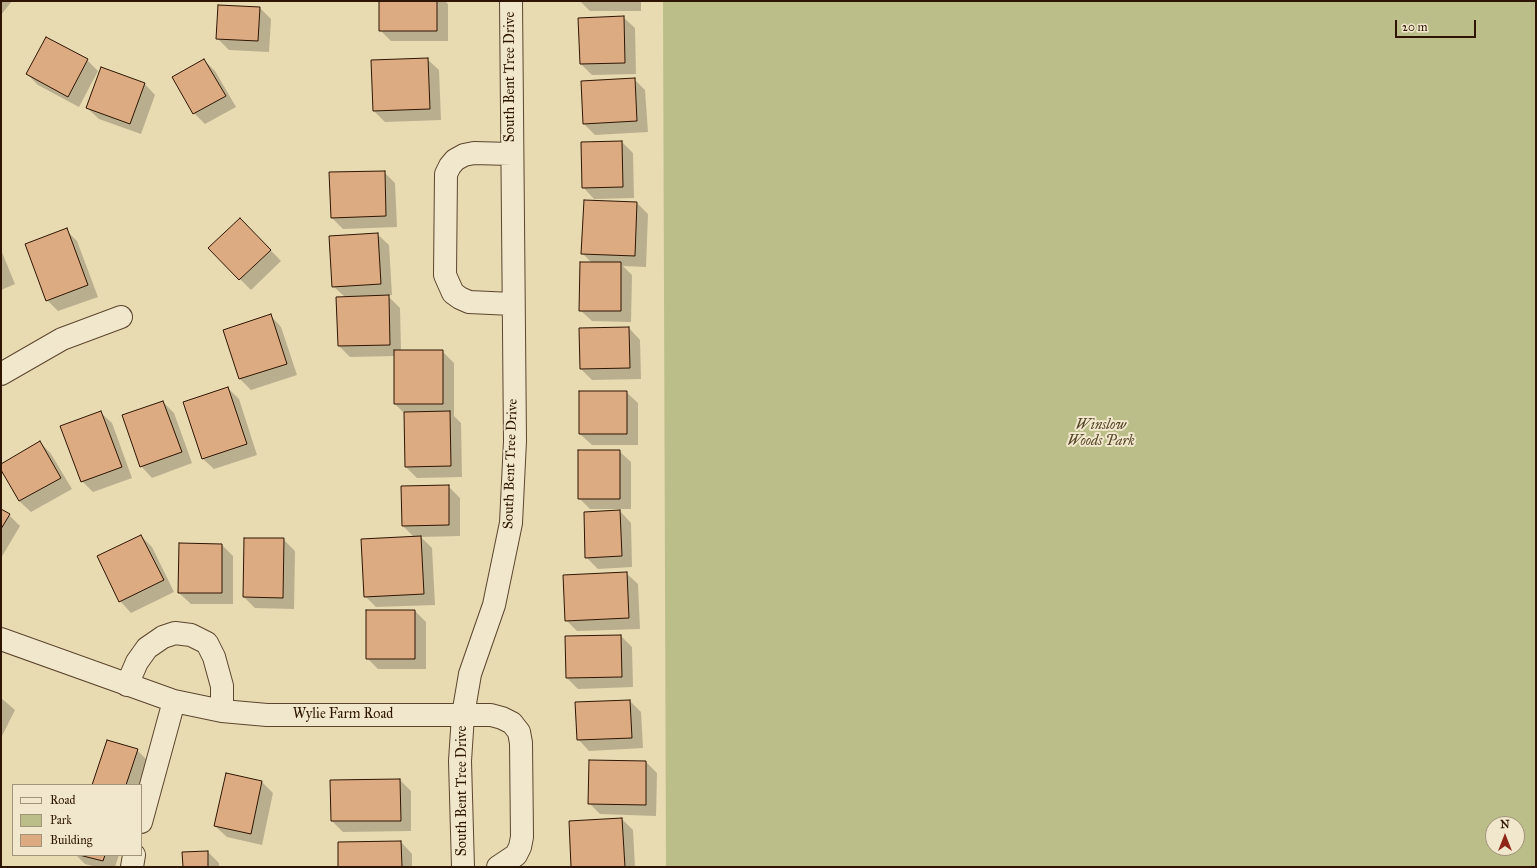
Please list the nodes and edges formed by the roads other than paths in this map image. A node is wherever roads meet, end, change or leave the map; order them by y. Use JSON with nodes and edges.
{"nodes":[{"id":1,"x":510,"y":1,"type":"edge"},
{"id":2,"x":511,"y":154,"type":"junction"},
{"id":3,"x":512,"y":304,"type":"junction"},
{"id":4,"x":121,"y":316,"type":"dead end"},
{"id":5,"x":1,"y":374,"type":"edge"},
{"id":6,"x":1,"y":639,"type":"edge"},
{"id":7,"x":127,"y":685,"type":"junction"},
{"id":8,"x":174,"y":701,"type":"junction"},
{"id":9,"x":222,"y":711,"type":"junction"},
{"id":10,"x":463,"y":714,"type":"junction"},
{"id":11,"x":142,"y":818,"type":"edge"},
{"id":12,"x":134,"y":856,"type":"edge"},
{"id":13,"x":132,"y":867,"type":"edge"},
{"id":14,"x":463,"y":867,"type":"edge"},
{"id":15,"x":498,"y":867,"type":"edge"}],
"edges":[{"from":1,"to":2,"type":"street","name":"South Bent Tree Drive"},
{"from":2,"to":3,"type":"street","name":"South Bent Tree Drive"},
{"from":2,"to":3,"type":"street","name":"South Bent Tree Drive"},
{"from":3,"to":10,"type":"street","name":"South Bent Tree Drive"},
{"from":4,"to":5,"type":"street"},
{"from":6,"to":7,"type":"street","name":"Wylie Farm Road"},
{"from":7,"to":8,"type":"street","name":"Wylie Farm Road"},
{"from":7,"to":9,"type":"street"},
{"from":8,"to":9,"type":"street","name":"Wylie Farm Road"},
{"from":8,"to":11,"type":"street"},
{"from":9,"to":10,"type":"street","name":"Wylie Farm Road"},
{"from":10,"to":14,"type":"street","name":"South Bent Tree Drive"},
{"from":10,"to":15,"type":"street","name":"South Bent Tree Drive"},
{"from":12,"to":13,"type":"street"}]}
